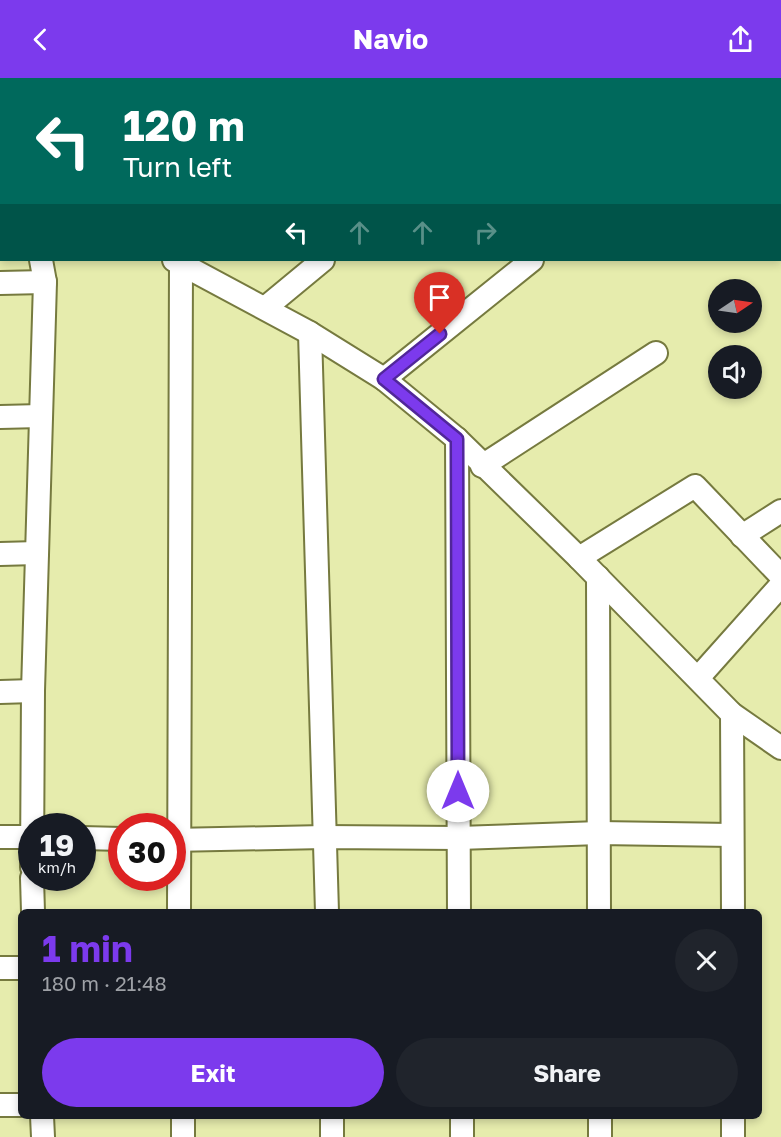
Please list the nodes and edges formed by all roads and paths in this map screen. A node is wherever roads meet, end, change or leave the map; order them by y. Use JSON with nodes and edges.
{"nodes":[{"id":1,"x":41,"y":261,"type":"edge"},
{"id":2,"x":177,"y":261,"type":"edge"},
{"id":3,"x":322,"y":261,"type":"edge"},
{"id":4,"x":531,"y":261,"type":"edge"},
{"id":5,"x":45,"y":282,"type":"junction"},
{"id":6,"x":0,"y":283,"type":"edge"},
{"id":7,"x":265,"y":308,"type":"junction"},
{"id":8,"x":310,"y":333,"type":"junction"},
{"id":9,"x":656,"y":353,"type":"dead end"},
{"id":10,"x":384,"y":379,"type":"junction"},
{"id":11,"x":41,"y":416,"type":"junction"},
{"id":12,"x":0,"y":417,"type":"edge"},
{"id":13,"x":457,"y":439,"type":"junction"},
{"id":14,"x":482,"y":466,"type":"junction"},
{"id":15,"x":781,"y":511,"type":"edge"},
{"id":16,"x":742,"y":536,"type":"junction"},
{"id":17,"x":37,"y":553,"type":"junction"},
{"id":18,"x":0,"y":554,"type":"edge"},
{"id":19,"x":579,"y":558,"type":"junction"},
{"id":20,"x":781,"y":576,"type":"edge"},
{"id":21,"x":598,"y":577,"type":"junction"},
{"id":22,"x":781,"y":585,"type":"edge"},
{"id":23,"x":698,"y":678,"type":"junction"},
{"id":24,"x":33,"y":691,"type":"junction"},
{"id":25,"x":0,"y":692,"type":"edge"},
{"id":26,"x":732,"y":714,"type":"junction"},
{"id":27,"x":781,"y":748,"type":"edge"},
{"id":28,"x":31,"y":813,"type":"edge"},
{"id":29,"x":175,"y":813,"type":"edge"},
{"id":30,"x":599,"y":833,"type":"junction"},
{"id":31,"x":732,"y":835,"type":"junction"},
{"id":32,"x":0,"y":837,"type":"edge"},
{"id":33,"x":18,"y":837,"type":"edge"},
{"id":34,"x":324,"y":837,"type":"junction"},
{"id":35,"x":459,"y":838,"type":"junction"},
{"id":36,"x":186,"y":840,"type":"edge"},
{"id":37,"x":32,"y":891,"type":"edge"},
{"id":38,"x":178,"y":891,"type":"edge"},
{"id":39,"x":33,"y":909,"type":"edge"},
{"id":40,"x":179,"y":909,"type":"edge"},
{"id":41,"x":327,"y":909,"type":"edge"},
{"id":42,"x":459,"y":909,"type":"edge"},
{"id":43,"x":599,"y":909,"type":"edge"},
{"id":44,"x":733,"y":909,"type":"edge"},
{"id":45,"x":0,"y":968,"type":"edge"},
{"id":46,"x":18,"y":968,"type":"edge"},
{"id":47,"x":0,"y":1105,"type":"edge"},
{"id":48,"x":18,"y":1105,"type":"edge"},
{"id":49,"x":42,"y":1119,"type":"edge"},
{"id":50,"x":183,"y":1119,"type":"edge"},
{"id":51,"x":332,"y":1119,"type":"edge"},
{"id":52,"x":462,"y":1119,"type":"edge"},
{"id":53,"x":600,"y":1119,"type":"edge"},
{"id":54,"x":733,"y":1119,"type":"edge"},
{"id":55,"x":43,"y":1137,"type":"edge"},
{"id":56,"x":183,"y":1137,"type":"edge"},
{"id":57,"x":332,"y":1137,"type":"edge"},
{"id":58,"x":462,"y":1137,"type":"edge"},
{"id":59,"x":600,"y":1137,"type":"edge"},
{"id":60,"x":733,"y":1137,"type":"edge"}],
"edges":[{"from":1,"to":5,"type":"street"},
{"from":2,"to":7,"type":"street"},
{"from":2,"to":29,"type":"street"},
{"from":3,"to":7,"type":"street"},
{"from":4,"to":10,"type":"street"},
{"from":5,"to":6,"type":"street"},
{"from":5,"to":11,"type":"street"},
{"from":7,"to":8,"type":"street"},
{"from":8,"to":10,"type":"street"},
{"from":8,"to":34,"type":"street"},
{"from":9,"to":14,"type":"street"},
{"from":10,"to":13,"type":"street"},
{"from":11,"to":12,"type":"street"},
{"from":11,"to":17,"type":"street"},
{"from":13,"to":14,"type":"street"},
{"from":13,"to":35,"type":"street"},
{"from":14,"to":19,"type":"street"},
{"from":15,"to":16,"type":"street"},
{"from":16,"to":19,"type":"street"},
{"from":16,"to":20,"type":"street"},
{"from":17,"to":18,"type":"street"},
{"from":17,"to":24,"type":"street"},
{"from":19,"to":21,"type":"street"},
{"from":21,"to":23,"type":"street"},
{"from":21,"to":30,"type":"street"},
{"from":22,"to":23,"type":"street"},
{"from":23,"to":26,"type":"street"},
{"from":24,"to":25,"type":"street"},
{"from":24,"to":28,"type":"street"},
{"from":26,"to":27,"type":"street"},
{"from":26,"to":31,"type":"street"},
{"from":30,"to":31,"type":"street"},
{"from":30,"to":35,"type":"street"},
{"from":30,"to":43,"type":"street"},
{"from":31,"to":44,"type":"street"},
{"from":32,"to":33,"type":"street"},
{"from":34,"to":35,"type":"street"},
{"from":34,"to":36,"type":"street"},
{"from":34,"to":41,"type":"street"},
{"from":35,"to":42,"type":"street"},
{"from":37,"to":39,"type":"street"},
{"from":38,"to":40,"type":"street"},
{"from":45,"to":46,"type":"street"},
{"from":47,"to":48,"type":"street"},
{"from":49,"to":55,"type":"street"},
{"from":50,"to":56,"type":"street"},
{"from":51,"to":57,"type":"street"},
{"from":52,"to":58,"type":"street"},
{"from":53,"to":59,"type":"street"},
{"from":54,"to":60,"type":"street"}]}
